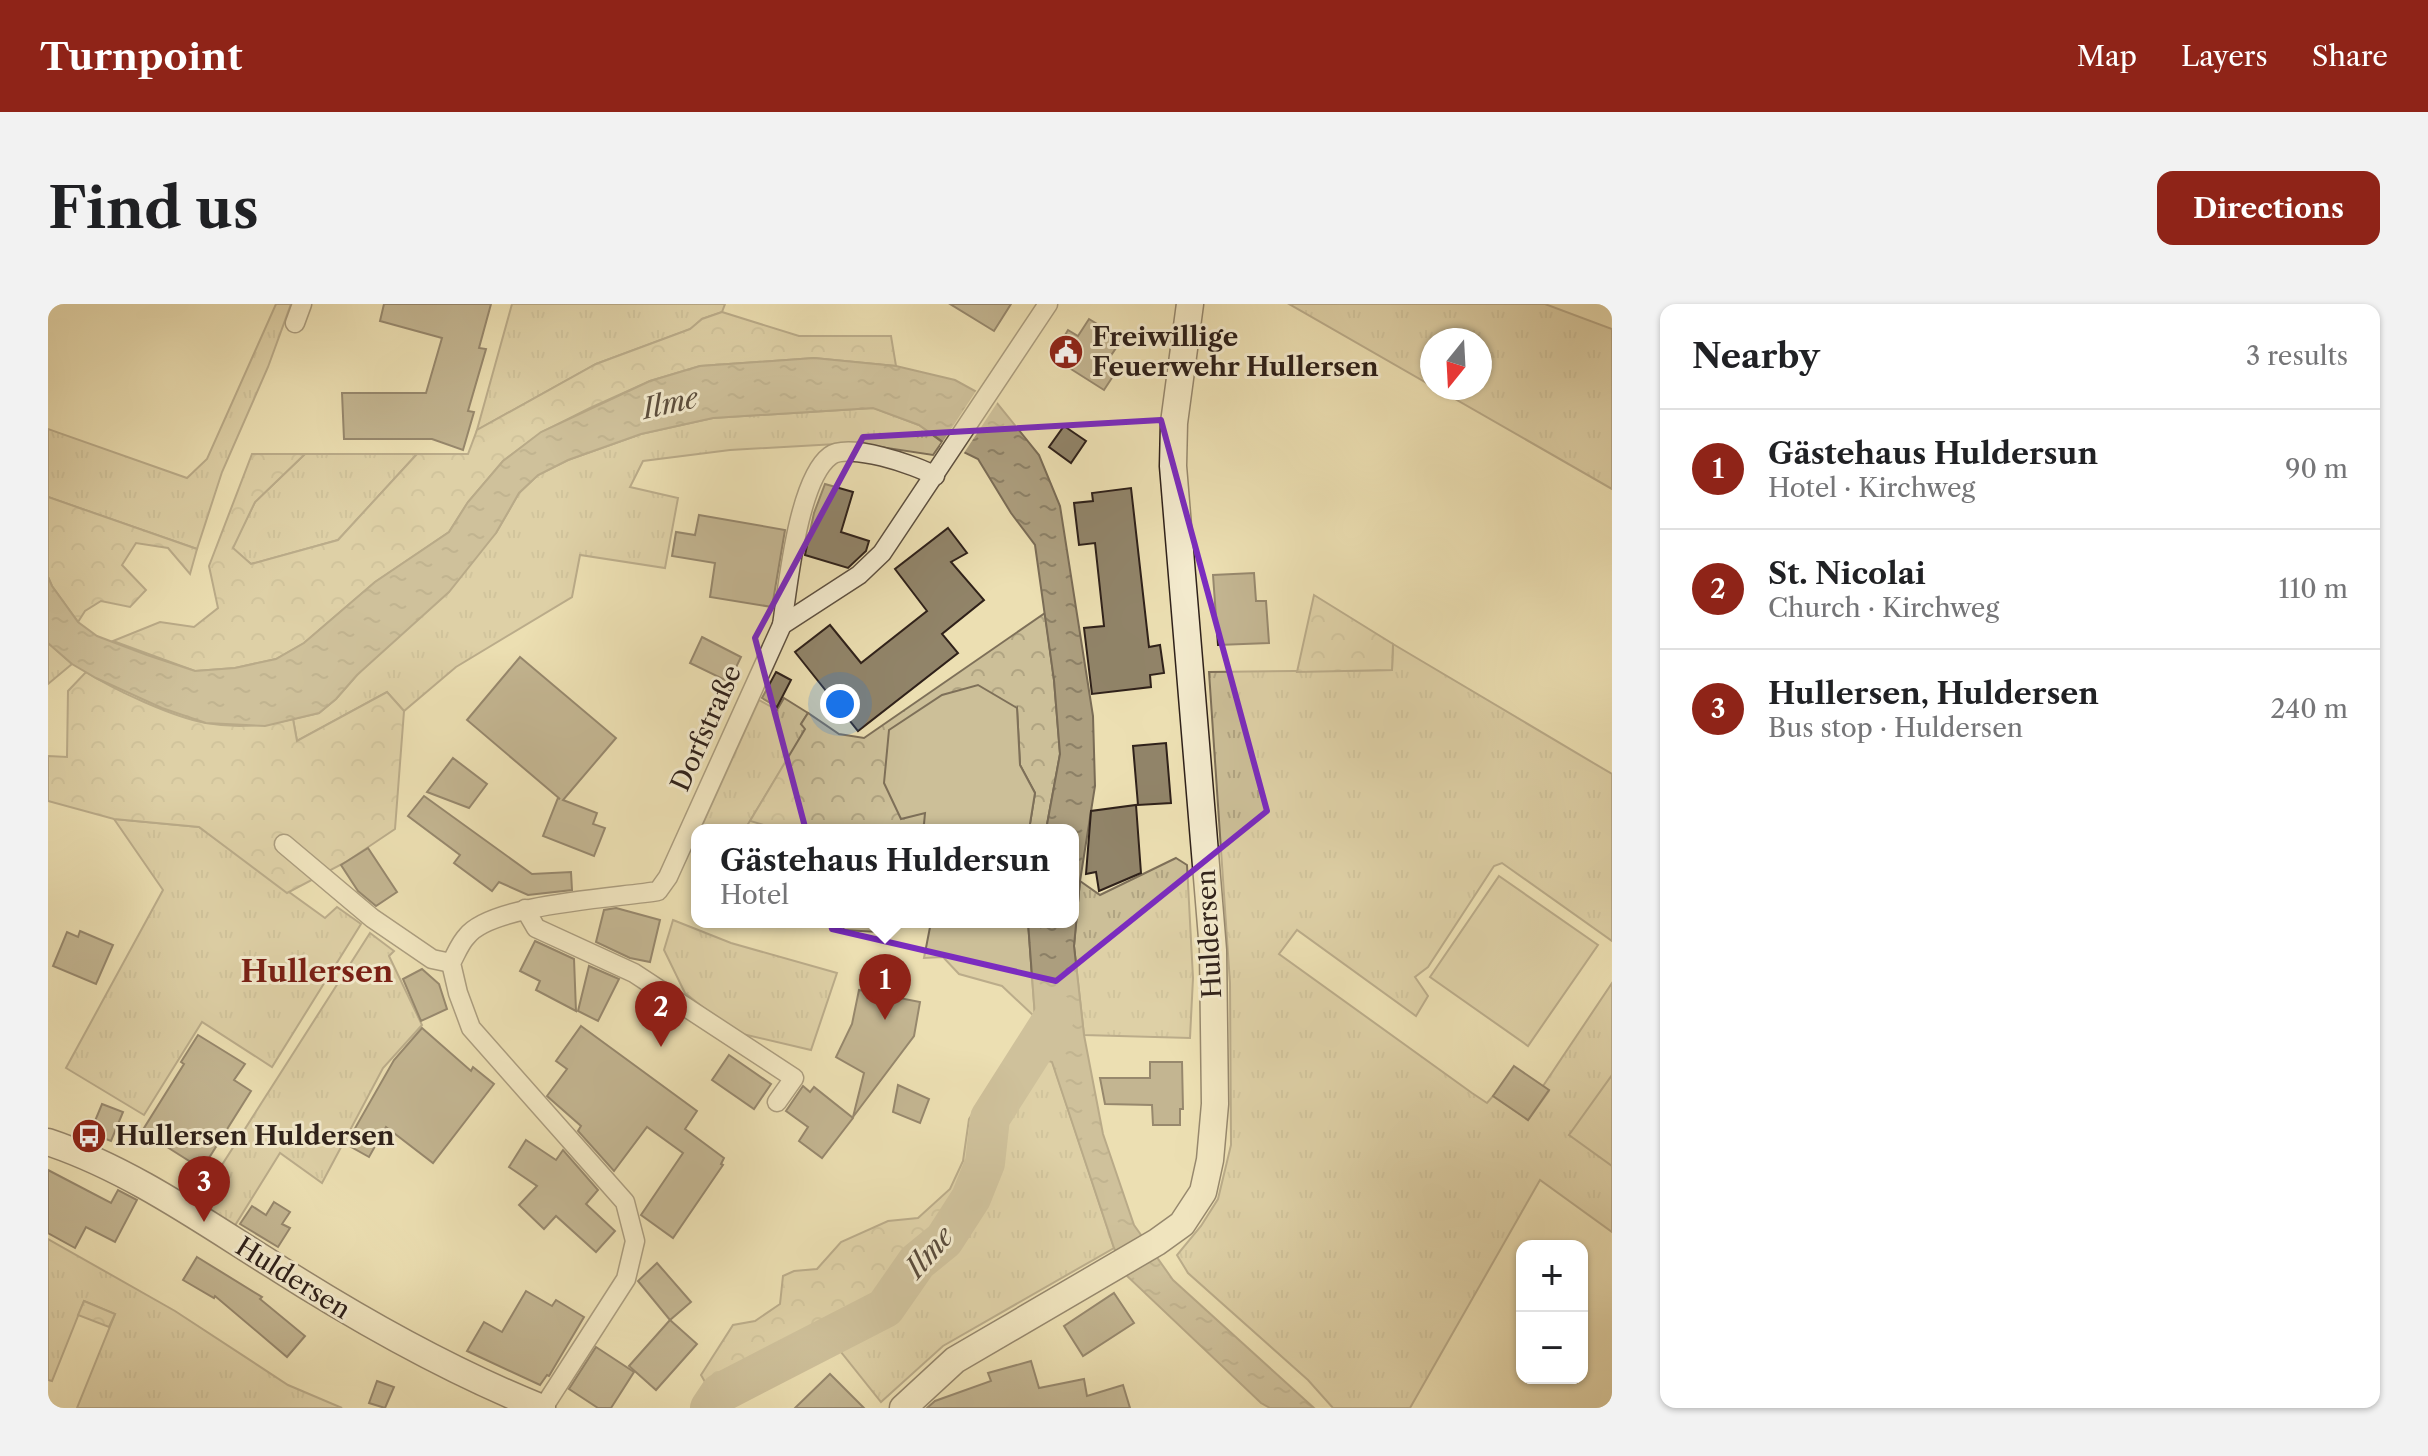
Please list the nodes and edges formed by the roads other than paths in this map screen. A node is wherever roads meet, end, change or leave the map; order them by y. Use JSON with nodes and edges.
{"nodes":[{"id":1,"x":302,"y":304,"type":"edge"},
{"id":2,"x":1048,"y":304,"type":"edge"},
{"id":3,"x":1190,"y":304,"type":"edge"},
{"id":4,"x":295,"y":323,"type":"dead end"},
{"id":5,"x":940,"y":469,"type":"junction"},
{"id":6,"x":782,"y":625,"type":"junction"},
{"id":7,"x":692,"y":824,"type":"edge"},
{"id":8,"x":691,"y":826,"type":"edge"},
{"id":9,"x":284,"y":844,"type":"dead end"},
{"id":10,"x":525,"y":909,"type":"junction"},
{"id":11,"x":451,"y":963,"type":"junction"},
{"id":12,"x":777,"y":1102,"type":"dead end"},
{"id":13,"x":48,"y":1142,"type":"edge"},
{"id":14,"x":537,"y":1407,"type":"edge"},
{"id":15,"x":905,"y":1407,"type":"edge"}],
"edges":[{"from":1,"to":4,"type":"street"},
{"from":2,"to":5,"type":"street"},
{"from":3,"to":15,"type":"street","name":"Huldersen"},
{"from":5,"to":6,"type":"street"},
{"from":5,"to":6,"type":"street"},
{"from":6,"to":7,"type":"street","name":"Dorfstraße"},
{"from":8,"to":10,"type":"street","name":"Dorfstraße"},
{"from":9,"to":11,"type":"street"},
{"from":10,"to":11,"type":"street","name":"Dorfstraße"},
{"from":10,"to":12,"type":"street"},
{"from":11,"to":14,"type":"street"},
{"from":13,"to":14,"type":"street","name":"Huldersen"}]}
